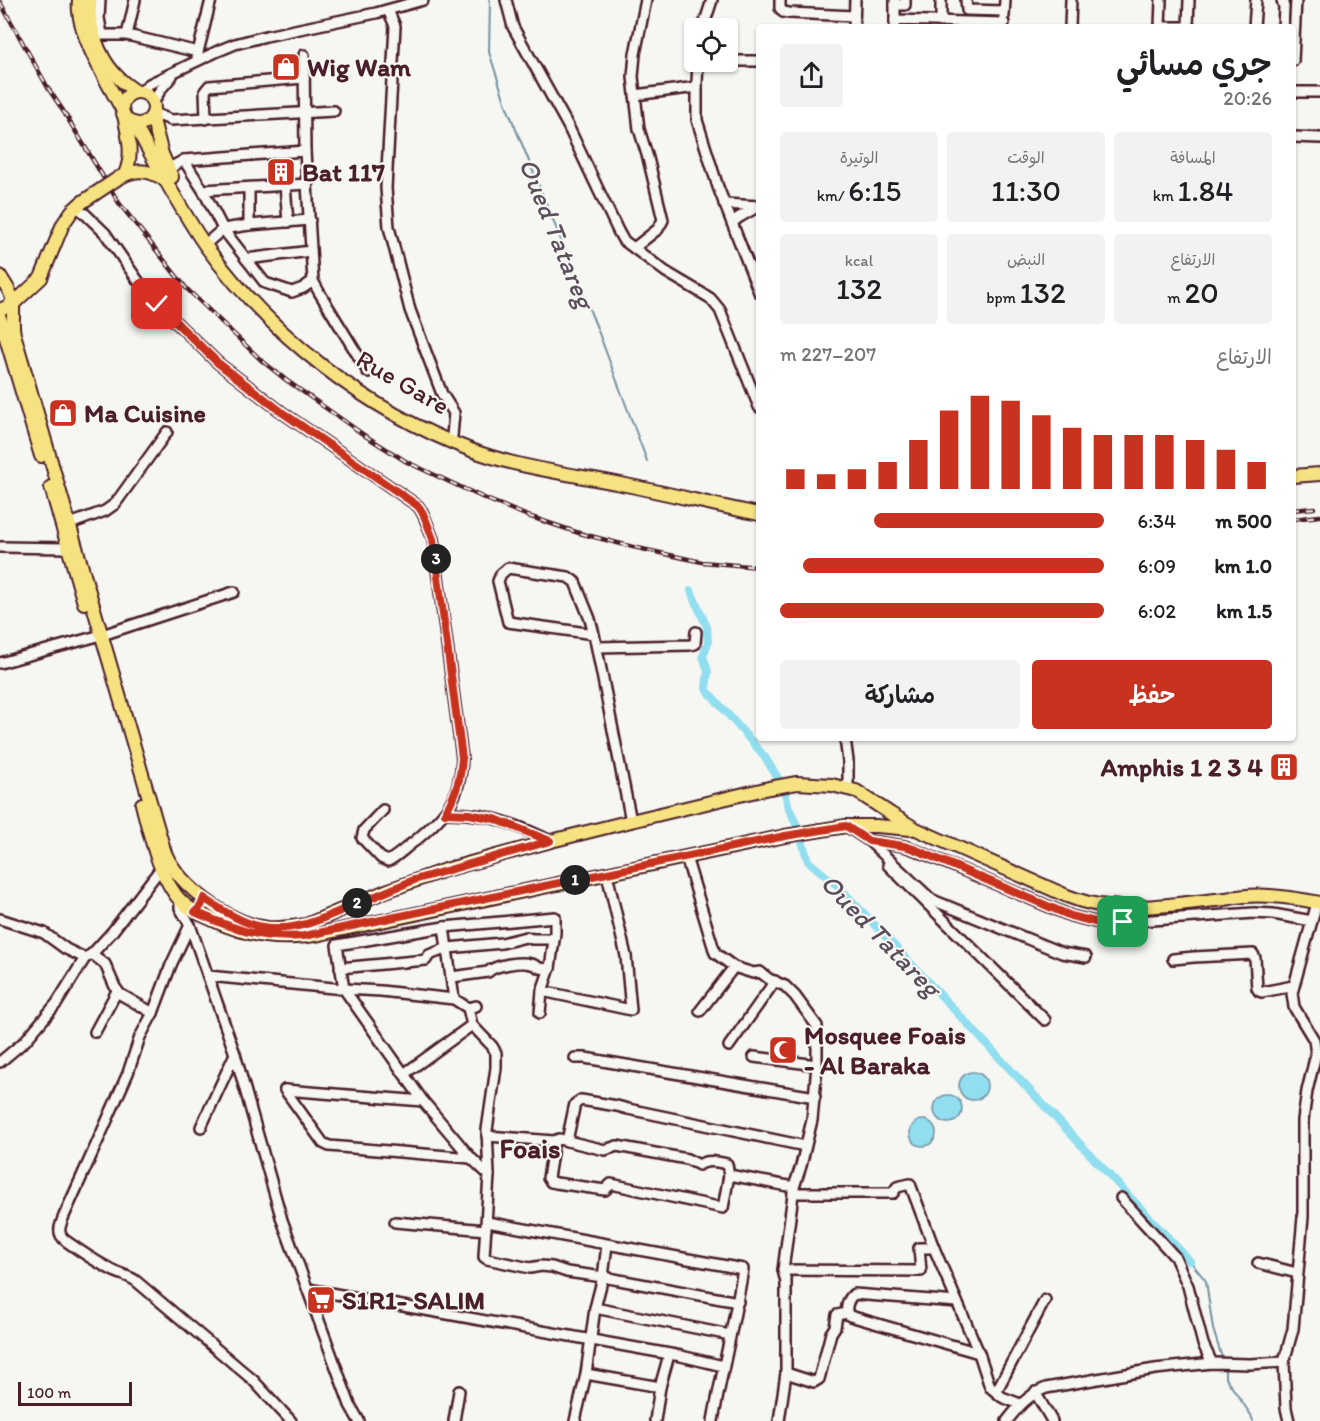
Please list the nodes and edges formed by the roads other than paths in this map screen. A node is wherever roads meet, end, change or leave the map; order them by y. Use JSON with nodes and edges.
{"nodes":[{"id":1,"x":79,"y":0,"type":"edge"},
{"id":2,"x":90,"y":0,"type":"edge"},
{"id":3,"x":100,"y":0,"type":"edge"},
{"id":4,"x":135,"y":0,"type":"edge"},
{"id":5,"x":211,"y":0,"type":"edge"},
{"id":6,"x":423,"y":0,"type":"edge"},
{"id":7,"x":506,"y":0,"type":"edge"},
{"id":8,"x":646,"y":0,"type":"edge"},
{"id":9,"x":712,"y":0,"type":"edge"},
{"id":10,"x":780,"y":0,"type":"edge"},
{"id":11,"x":855,"y":0,"type":"edge"},
{"id":12,"x":905,"y":0,"type":"edge"},
{"id":13,"x":941,"y":0,"type":"edge"},
{"id":14,"x":966,"y":0,"type":"edge"},
{"id":15,"x":1005,"y":0,"type":"edge"},
{"id":16,"x":1071,"y":0,"type":"edge"},
{"id":17,"x":1155,"y":0,"type":"edge"},
{"id":18,"x":1161,"y":0,"type":"edge"},
{"id":19,"x":1189,"y":0,"type":"edge"},
{"id":20,"x":1256,"y":0,"type":"edge"},
{"id":21,"x":1282,"y":0,"type":"edge"},
{"id":22,"x":1296,"y":0,"type":"edge"},
{"id":23,"x":895,"y":2,"type":"edge"},
{"id":24,"x":388,"y":10,"type":"junction"},
{"id":25,"x":1004,"y":11,"type":"junction"},
{"id":26,"x":854,"y":16,"type":"junction"},
{"id":27,"x":707,"y":18,"type":"edge"},
{"id":28,"x":941,"y":22,"type":"junction"},
{"id":29,"x":854,"y":24,"type":"edge"},
{"id":30,"x":895,"y":24,"type":"edge"},
{"id":31,"x":983,"y":24,"type":"edge"},
{"id":32,"x":1004,"y":24,"type":"edge"},
{"id":33,"x":1070,"y":24,"type":"edge"},
{"id":34,"x":1154,"y":24,"type":"edge"},
{"id":35,"x":1160,"y":24,"type":"edge"},
{"id":36,"x":1188,"y":24,"type":"edge"},
{"id":37,"x":1254,"y":24,"type":"edge"},
{"id":38,"x":1283,"y":24,"type":"edge"},
{"id":39,"x":1295,"y":24,"type":"edge"},
{"id":40,"x":98,"y":35,"type":"junction"},
{"id":41,"x":127,"y":35,"type":"junction"},
{"id":42,"x":304,"y":55,"type":"dead end"},
{"id":43,"x":196,"y":57,"type":"junction"},
{"id":44,"x":738,"y":61,"type":"edge"},
{"id":45,"x":756,"y":61,"type":"edge"},
{"id":46,"x":176,"y":71,"type":"junction"},
{"id":47,"x":698,"y":72,"type":"edge"},
{"id":48,"x":304,"y":78,"type":"junction"},
{"id":49,"x":697,"y":87,"type":"junction"},
{"id":50,"x":138,"y":92,"type":"junction"},
{"id":51,"x":1296,"y":92,"type":"edge"},
{"id":52,"x":1320,"y":92,"type":"edge"},
{"id":53,"x":635,"y":95,"type":"junction"},
{"id":54,"x":334,"y":111,"type":"dead end"},
{"id":55,"x":306,"y":112,"type":"junction"},
{"id":56,"x":140,"y":115,"type":"junction"},
{"id":57,"x":206,"y":119,"type":"junction"},
{"id":58,"x":1296,"y":137,"type":"edge"},
{"id":59,"x":141,"y":138,"type":"junction"},
{"id":60,"x":1320,"y":138,"type":"edge"},
{"id":61,"x":305,"y":151,"type":"junction"},
{"id":62,"x":184,"y":160,"type":"junction"},
{"id":63,"x":126,"y":174,"type":"junction"},
{"id":64,"x":167,"y":176,"type":"junction"},
{"id":65,"x":308,"y":184,"type":"junction"},
{"id":66,"x":285,"y":185,"type":"junction"},
{"id":67,"x":249,"y":188,"type":"junction"},
{"id":68,"x":203,"y":190,"type":"junction"},
{"id":69,"x":79,"y":204,"type":"junction"},
{"id":70,"x":724,"y":204,"type":"junction"},
{"id":71,"x":756,"y":206,"type":"edge"},
{"id":72,"x":756,"y":208,"type":"edge"},
{"id":73,"x":310,"y":220,"type":"junction"},
{"id":74,"x":288,"y":222,"type":"junction"},
{"id":75,"x":732,"y":224,"type":"junction"},
{"id":76,"x":249,"y":225,"type":"junction"},
{"id":77,"x":223,"y":229,"type":"junction"},
{"id":78,"x":209,"y":241,"type":"junction"},
{"id":79,"x":634,"y":248,"type":"junction"},
{"id":80,"x":311,"y":251,"type":"junction"},
{"id":81,"x":246,"y":259,"type":"junction"},
{"id":82,"x":45,"y":269,"type":"junction"},
{"id":83,"x":0,"y":276,"type":"edge"},
{"id":84,"x":313,"y":281,"type":"junction"},
{"id":85,"x":756,"y":284,"type":"edge"},
{"id":86,"x":4,"y":289,"type":"edge"},
{"id":87,"x":13,"y":303,"type":"junction"},
{"id":88,"x":0,"y":310,"type":"edge"},
{"id":89,"x":0,"y":318,"type":"edge"},
{"id":90,"x":368,"y":372,"type":"dead end"},
{"id":91,"x":756,"y":400,"type":"edge"},
{"id":92,"x":167,"y":432,"type":"dead end"},
{"id":93,"x":452,"y":436,"type":"junction"},
{"id":94,"x":1320,"y":474,"type":"edge"},
{"id":95,"x":1296,"y":476,"type":"edge"},
{"id":96,"x":756,"y":505,"type":"edge"},
{"id":97,"x":756,"y":513,"type":"edge"},
{"id":98,"x":70,"y":524,"type":"junction"},
{"id":99,"x":0,"y":547,"type":"edge"},
{"id":100,"x":67,"y":548,"type":"junction"},
{"id":101,"x":234,"y":592,"type":"dead end"},
{"id":102,"x":696,"y":632,"type":"dead end"},
{"id":103,"x":594,"y":634,"type":"junction"},
{"id":104,"x":98,"y":636,"type":"junction"},
{"id":105,"x":597,"y":646,"type":"junction"},
{"id":106,"x":0,"y":663,"type":"edge"},
{"id":107,"x":846,"y":741,"type":"edge"},
{"id":108,"x":848,"y":788,"type":"junction"},
{"id":109,"x":383,"y":810,"type":"dead end"},
{"id":110,"x":445,"y":813,"type":"junction"},
{"id":111,"x":631,"y":821,"type":"junction"},
{"id":112,"x":846,"y":826,"type":"junction"},
{"id":113,"x":916,"y":829,"type":"junction"},
{"id":114,"x":550,"y":841,"type":"junction"},
{"id":115,"x":869,"y":841,"type":"junction"},
{"id":116,"x":882,"y":852,"type":"junction"},
{"id":117,"x":686,"y":857,"type":"junction"},
{"id":118,"x":161,"y":868,"type":"junction"},
{"id":119,"x":607,"y":874,"type":"junction"},
{"id":120,"x":192,"y":888,"type":"junction"},
{"id":121,"x":204,"y":898,"type":"junction"},
{"id":122,"x":180,"y":900,"type":"junction"},
{"id":123,"x":1317,"y":910,"type":"edge"},
{"id":124,"x":195,"y":912,"type":"junction"},
{"id":125,"x":0,"y":919,"type":"edge"},
{"id":126,"x":190,"y":925,"type":"junction"},
{"id":127,"x":444,"y":927,"type":"junction"},
{"id":128,"x":554,"y":939,"type":"junction"},
{"id":129,"x":448,"y":948,"type":"junction"},
{"id":130,"x":89,"y":956,"type":"junction"},
{"id":131,"x":1086,"y":957,"type":"dead end"},
{"id":132,"x":1173,"y":959,"type":"dead end"},
{"id":133,"x":340,"y":968,"type":"junction"},
{"id":134,"x":550,"y":968,"type":"junction"},
{"id":135,"x":734,"y":968,"type":"junction"},
{"id":136,"x":208,"y":976,"type":"junction"},
{"id":137,"x":452,"y":977,"type":"junction"},
{"id":138,"x":775,"y":981,"type":"junction"},
{"id":139,"x":1293,"y":986,"type":"junction"},
{"id":140,"x":344,"y":989,"type":"junction"},
{"id":141,"x":117,"y":991,"type":"junction"},
{"id":142,"x":542,"y":991,"type":"junction"},
{"id":143,"x":454,"y":999,"type":"junction"},
{"id":144,"x":700,"y":1011,"type":"dead end"},
{"id":145,"x":153,"y":1013,"type":"junction"},
{"id":146,"x":540,"y":1013,"type":"dead end"},
{"id":147,"x":1045,"y":1020,"type":"dead end"},
{"id":148,"x":472,"y":1025,"type":"junction"},
{"id":149,"x":95,"y":1032,"type":"dead end"},
{"id":150,"x":729,"y":1046,"type":"dead end"},
{"id":151,"x":235,"y":1054,"type":"junction"},
{"id":152,"x":754,"y":1057,"type":"dead end"},
{"id":153,"x":574,"y":1058,"type":"dead end"},
{"id":154,"x":0,"y":1062,"type":"edge"},
{"id":155,"x":817,"y":1065,"type":"junction"},
{"id":156,"x":404,"y":1074,"type":"junction"},
{"id":157,"x":815,"y":1097,"type":"junction"},
{"id":158,"x":423,"y":1101,"type":"junction"},
{"id":159,"x":201,"y":1127,"type":"dead end"},
{"id":160,"x":487,"y":1136,"type":"junction"},
{"id":161,"x":567,"y":1140,"type":"junction"},
{"id":162,"x":554,"y":1141,"type":"junction"},
{"id":163,"x":805,"y":1146,"type":"junction"},
{"id":164,"x":471,"y":1158,"type":"junction"},
{"id":165,"x":489,"y":1175,"type":"junction"},
{"id":166,"x":729,"y":1175,"type":"junction"},
{"id":167,"x":794,"y":1190,"type":"junction"},
{"id":168,"x":1121,"y":1198,"type":"dead end"},
{"id":169,"x":395,"y":1222,"type":"dead end"},
{"id":170,"x":487,"y":1226,"type":"junction"},
{"id":171,"x":608,"y":1245,"type":"junction"},
{"id":172,"x":934,"y":1248,"type":"junction"},
{"id":173,"x":1258,"y":1263,"type":"dead end"},
{"id":174,"x":783,"y":1270,"type":"junction"},
{"id":175,"x":1297,"y":1273,"type":"junction"},
{"id":176,"x":603,"y":1277,"type":"junction"},
{"id":177,"x":308,"y":1289,"type":"junction"},
{"id":178,"x":1045,"y":1300,"type":"dead end"},
{"id":179,"x":738,"y":1302,"type":"junction"},
{"id":180,"x":957,"y":1302,"type":"junction"},
{"id":181,"x":596,"y":1308,"type":"junction"},
{"id":182,"x":847,"y":1313,"type":"junction"},
{"id":183,"x":730,"y":1335,"type":"junction"},
{"id":184,"x":591,"y":1341,"type":"junction"},
{"id":185,"x":979,"y":1353,"type":"junction"},
{"id":186,"x":669,"y":1355,"type":"junction"},
{"id":187,"x":1284,"y":1362,"type":"junction"},
{"id":188,"x":1212,"y":1363,"type":"junction"},
{"id":189,"x":723,"y":1366,"type":"junction"},
{"id":190,"x":786,"y":1373,"type":"junction"},
{"id":191,"x":586,"y":1374,"type":"junction"},
{"id":192,"x":660,"y":1387,"type":"junction"},
{"id":193,"x":459,"y":1391,"type":"dead end"},
{"id":194,"x":996,"y":1392,"type":"junction"},
{"id":195,"x":1035,"y":1392,"type":"junction"},
{"id":196,"x":1020,"y":1404,"type":"junction"},
{"id":197,"x":291,"y":1421,"type":"edge"},
{"id":198,"x":358,"y":1421,"type":"edge"},
{"id":199,"x":454,"y":1421,"type":"edge"},
{"id":200,"x":575,"y":1421,"type":"edge"},
{"id":201,"x":655,"y":1421,"type":"edge"},
{"id":202,"x":713,"y":1421,"type":"edge"},
{"id":203,"x":779,"y":1421,"type":"edge"},
{"id":204,"x":1007,"y":1421,"type":"edge"},
{"id":205,"x":1052,"y":1421,"type":"edge"},
{"id":206,"x":1289,"y":1421,"type":"edge"}],
"edges":[{"from":1,"to":56,"type":"main road"},
{"from":2,"to":40,"type":"main road"},
{"from":3,"to":40,"type":"street"},
{"from":4,"to":41,"type":"street"},
{"from":5,"to":43,"type":"street"},
{"from":6,"to":24,"type":"street"},
{"from":7,"to":79,"type":"street"},
{"from":8,"to":53,"type":"street"},
{"from":9,"to":27,"type":"street"},
{"from":10,"to":26,"type":"street"},
{"from":11,"to":26,"type":"street"},
{"from":12,"to":23,"type":"street"},
{"from":13,"to":28,"type":"street"},
{"from":14,"to":25,"type":"street"},
{"from":15,"to":25,"type":"street"},
{"from":16,"to":33,"type":"street"},
{"from":17,"to":34,"type":"street"},
{"from":18,"to":35,"type":"street"},
{"from":19,"to":36,"type":"street"},
{"from":20,"to":37,"type":"street"},
{"from":21,"to":38,"type":"street"},
{"from":22,"to":39,"type":"street"},
{"from":23,"to":30,"type":"street"},
{"from":24,"to":43,"type":"street"},
{"from":24,"to":93,"type":"street"},
{"from":25,"to":32,"type":"street"},
{"from":26,"to":29,"type":"street"},
{"from":28,"to":30,"type":"street"},
{"from":28,"to":31,"type":"street"},
{"from":40,"to":41,"type":"street"},
{"from":40,"to":50,"type":"main road"},
{"from":41,"to":43,"type":"street"},
{"from":42,"to":48,"type":"street"},
{"from":43,"to":46,"type":"street"},
{"from":44,"to":45,"type":"street"},
{"from":46,"to":50,"type":"street"},
{"from":46,"to":56,"type":"street"},
{"from":47,"to":49,"type":"street"},
{"from":48,"to":55,"type":"street"},
{"from":48,"to":57,"type":"street"},
{"from":49,"to":53,"type":"street"},
{"from":49,"to":70,"type":"street"},
{"from":50,"to":56,"type":"main road"},
{"from":50,"to":56,"type":"main road"},
{"from":51,"to":52,"type":"street"},
{"from":53,"to":79,"type":"street"},
{"from":54,"to":55,"type":"street"},
{"from":55,"to":57,"type":"street"},
{"from":55,"to":61,"type":"street"},
{"from":56,"to":57,"type":"street"},
{"from":56,"to":59,"type":"main road"},
{"from":56,"to":63,"type":"main road"},
{"from":56,"to":64,"type":"main road","name":"Rue Gare"},
{"from":58,"to":60,"type":"street"},
{"from":59,"to":63,"type":"main road"},
{"from":59,"to":64,"type":"main road","name":"Rue Gare"},
{"from":61,"to":62,"type":"street"},
{"from":61,"to":65,"type":"street"},
{"from":62,"to":64,"type":"street"},
{"from":62,"to":68,"type":"street"},
{"from":63,"to":64,"type":"main road"},
{"from":63,"to":69,"type":"main road","bridge":true},
{"from":64,"to":78,"type":"main road","name":"Rue Gare"},
{"from":64,"to":97,"type":"main road","name":"Rue Gare"},
{"from":65,"to":66,"type":"street"},
{"from":65,"to":73,"type":"street"},
{"from":66,"to":67,"type":"street"},
{"from":66,"to":74,"type":"street"},
{"from":67,"to":68,"type":"street"},
{"from":67,"to":76,"type":"street"},
{"from":68,"to":77,"type":"street"},
{"from":69,"to":82,"type":"main road"},
{"from":69,"to":110,"type":"street"},
{"from":70,"to":71,"type":"street"},
{"from":70,"to":75,"type":"street"},
{"from":72,"to":75,"type":"street"},
{"from":73,"to":74,"type":"street"},
{"from":73,"to":80,"type":"street"},
{"from":74,"to":76,"type":"street"},
{"from":75,"to":85,"type":"street"},
{"from":76,"to":77,"type":"street"},
{"from":77,"to":78,"type":"street"},
{"from":77,"to":81,"type":"street"},
{"from":78,"to":93,"type":"main road","name":"Rue Gare"},
{"from":79,"to":91,"type":"street"},
{"from":80,"to":81,"type":"street"},
{"from":80,"to":84,"type":"street"},
{"from":81,"to":84,"type":"street"},
{"from":82,"to":86,"type":"main road"},
{"from":82,"to":87,"type":"main road"},
{"from":83,"to":86,"type":"main road"},
{"from":84,"to":90,"type":"street"},
{"from":86,"to":87,"type":"main road"},
{"from":87,"to":88,"type":"main road"},
{"from":87,"to":98,"type":"main road"},
{"from":89,"to":100,"type":"main road"},
{"from":92,"to":98,"type":"street"},
{"from":93,"to":96,"type":"main road","name":"Rue Gare"},
{"from":94,"to":95,"type":"main road"},
{"from":98,"to":104,"type":"main road"},
{"from":99,"to":100,"type":"street"},
{"from":100,"to":104,"type":"main road"},
{"from":101,"to":104,"type":"street"},
{"from":102,"to":105,"type":"street"},
{"from":103,"to":103,"type":"street"},
{"from":103,"to":105,"type":"street"},
{"from":104,"to":106,"type":"street"},
{"from":104,"to":118,"type":"main road"},
{"from":104,"to":120,"type":"main road"},
{"from":105,"to":111,"type":"street"},
{"from":107,"to":108,"type":"street"},
{"from":108,"to":111,"type":"main road"},
{"from":108,"to":113,"type":"main road"},
{"from":109,"to":110,"type":"street"},
{"from":110,"to":114,"type":"street"},
{"from":111,"to":114,"type":"main road"},
{"from":112,"to":113,"type":"main road"},
{"from":112,"to":115,"type":"street"},
{"from":112,"to":117,"type":"main road"},
{"from":113,"to":123,"type":"main road"},
{"from":114,"to":121,"type":"main road"},
{"from":115,"to":116,"type":"street"},
{"from":115,"to":123,"type":"street"},
{"from":116,"to":131,"type":"street"},
{"from":116,"to":147,"type":"street"},
{"from":117,"to":119,"type":"main road"},
{"from":117,"to":135,"type":"street"},
{"from":118,"to":122,"type":"main road"},
{"from":118,"to":130,"type":"street"},
{"from":119,"to":124,"type":"main road"},
{"from":119,"to":142,"type":"street"},
{"from":120,"to":121,"type":"main road"},
{"from":120,"to":122,"type":"main road"},
{"from":121,"to":124,"type":"main road"},
{"from":122,"to":124,"type":"main road"},
{"from":122,"to":126,"type":"street"},
{"from":123,"to":139,"type":"street"},
{"from":125,"to":130,"type":"street"},
{"from":126,"to":136,"type":"street"},
{"from":126,"to":145,"type":"street"},
{"from":127,"to":128,"type":"street"},
{"from":127,"to":129,"type":"street"},
{"from":127,"to":133,"type":"street"},
{"from":128,"to":129,"type":"street"},
{"from":128,"to":134,"type":"street"},
{"from":129,"to":133,"type":"street"},
{"from":129,"to":137,"type":"street"},
{"from":130,"to":141,"type":"street"},
{"from":130,"to":154,"type":"street"},
{"from":132,"to":139,"type":"street"},
{"from":133,"to":140,"type":"street"},
{"from":134,"to":137,"type":"street"},
{"from":134,"to":142,"type":"street"},
{"from":135,"to":138,"type":"street"},
{"from":135,"to":144,"type":"street"},
{"from":136,"to":140,"type":"street"},
{"from":136,"to":151,"type":"street"},
{"from":137,"to":143,"type":"street"},
{"from":138,"to":150,"type":"street"},
{"from":138,"to":155,"type":"street"},
{"from":139,"to":175,"type":"street"},
{"from":140,"to":143,"type":"street"},
{"from":140,"to":156,"type":"street"},
{"from":141,"to":145,"type":"street"},
{"from":141,"to":149,"type":"street"},
{"from":142,"to":146,"type":"street"},
{"from":143,"to":148,"type":"street"},
{"from":145,"to":197,"type":"street"},
{"from":148,"to":156,"type":"street"},
{"from":148,"to":160,"type":"street"},
{"from":151,"to":159,"type":"street"},
{"from":151,"to":177,"type":"street"},
{"from":152,"to":155,"type":"street"},
{"from":153,"to":157,"type":"street"},
{"from":155,"to":157,"type":"street"},
{"from":156,"to":158,"type":"street"},
{"from":157,"to":163,"type":"street"},
{"from":158,"to":164,"type":"street"},
{"from":158,"to":164,"type":"street"},
{"from":160,"to":162,"type":"street"},
{"from":160,"to":165,"type":"street"},
{"from":161,"to":162,"type":"street"},
{"from":161,"to":163,"type":"street"},
{"from":161,"to":166,"type":"street"},
{"from":162,"to":166,"type":"street"},
{"from":163,"to":167,"type":"street"},
{"from":164,"to":165,"type":"street"},
{"from":165,"to":170,"type":"street"},
{"from":166,"to":167,"type":"street"},
{"from":167,"to":172,"type":"street"},
{"from":167,"to":174,"type":"street"},
{"from":168,"to":188,"type":"street"},
{"from":169,"to":170,"type":"street"},
{"from":170,"to":171,"type":"street"},
{"from":170,"to":176,"type":"street"},
{"from":171,"to":176,"type":"street"},
{"from":171,"to":179,"type":"street"},
{"from":172,"to":174,"type":"street"},
{"from":172,"to":180,"type":"street"},
{"from":173,"to":175,"type":"street"},
{"from":174,"to":190,"type":"street"},
{"from":175,"to":187,"type":"street"},
{"from":176,"to":179,"type":"street"},
{"from":176,"to":181,"type":"street"},
{"from":177,"to":184,"type":"street"},
{"from":177,"to":198,"type":"street"},
{"from":178,"to":194,"type":"street"},
{"from":179,"to":183,"type":"street"},
{"from":180,"to":182,"type":"street"},
{"from":180,"to":185,"type":"street"},
{"from":181,"to":183,"type":"street"},
{"from":181,"to":184,"type":"street"},
{"from":182,"to":185,"type":"street"},
{"from":182,"to":190,"type":"street"},
{"from":183,"to":189,"type":"street"},
{"from":184,"to":186,"type":"street"},
{"from":184,"to":191,"type":"street"},
{"from":185,"to":194,"type":"street"},
{"from":186,"to":189,"type":"street"},
{"from":186,"to":192,"type":"street"},
{"from":187,"to":188,"type":"street"},
{"from":187,"to":206,"type":"street"},
{"from":188,"to":195,"type":"street"},
{"from":189,"to":202,"type":"street"},
{"from":190,"to":203,"type":"street"},
{"from":191,"to":192,"type":"street"},
{"from":191,"to":200,"type":"street"},
{"from":192,"to":201,"type":"street"},
{"from":193,"to":199,"type":"street"},
{"from":194,"to":196,"type":"street"},
{"from":195,"to":196,"type":"street"},
{"from":195,"to":205,"type":"street"},
{"from":196,"to":204,"type":"street"}]}
